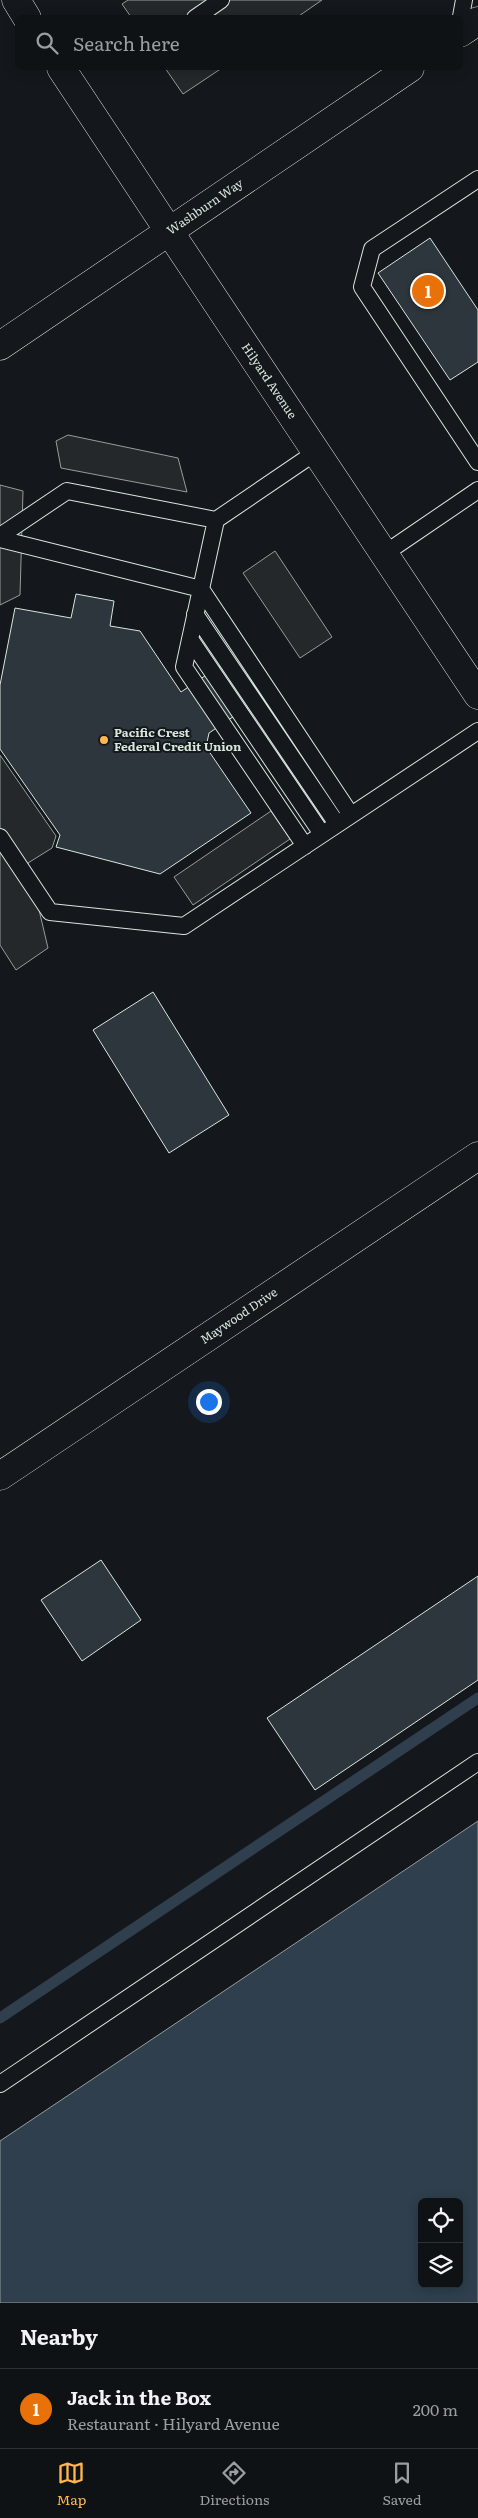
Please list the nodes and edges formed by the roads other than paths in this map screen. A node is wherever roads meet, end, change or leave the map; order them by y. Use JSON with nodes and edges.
{"nodes":[{"id":1,"x":16,"y":0,"type":"edge"},
{"id":2,"x":221,"y":0,"type":"edge"},
{"id":3,"x":464,"y":0,"type":"edge"},
{"id":4,"x":26,"y":15,"type":"edge"},
{"id":5,"x":200,"y":15,"type":"edge"},
{"id":6,"x":461,"y":15,"type":"edge"},
{"id":7,"x":478,"y":21,"type":"edge"},
{"id":8,"x":463,"y":31,"type":"edge"},
{"id":9,"x":61,"y":70,"type":"edge"},
{"id":10,"x":407,"y":70,"type":"edge"},
{"id":11,"x":473,"y":182,"type":"edge"},
{"id":12,"x":169,"y":231,"type":"junction"},
{"id":13,"x":0,"y":346,"type":"edge"},
{"id":14,"x":316,"y":452,"type":"junction"},
{"id":15,"x":478,"y":462,"type":"edge"},
{"id":16,"x":478,"y":490,"type":"edge"},
{"id":17,"x":216,"y":520,"type":"junction"},
{"id":18,"x":0,"y":538,"type":"edge"},
{"id":19,"x":384,"y":554,"type":"junction"},
{"id":20,"x":201,"y":589,"type":"junction"},
{"id":21,"x":195,"y":614,"type":"junction"},
{"id":22,"x":190,"y":639,"type":"junction"},
{"id":23,"x":478,"y":695,"type":"edge"},
{"id":24,"x":478,"y":731,"type":"edge"},
{"id":25,"x":351,"y":815,"type":"junction"},
{"id":26,"x":337,"y":824,"type":"junction"},
{"id":27,"x":322,"y":834,"type":"junction"},
{"id":28,"x":0,"y":837,"type":"edge"},
{"id":29,"x":305,"y":846,"type":"junction"},
{"id":30,"x":478,"y":1156,"type":"edge"},
{"id":31,"x":0,"y":1476,"type":"edge"},
{"id":32,"x":478,"y":1762,"type":"edge"},
{"id":33,"x":0,"y":2084,"type":"edge"}],
"edges":[{"from":1,"to":4,"type":"street"},
{"from":2,"to":5,"type":"lane"},
{"from":3,"to":6,"type":"lane"},
{"from":7,"to":8,"type":"street"},
{"from":9,"to":12,"type":"street","name":"Hilyard Avenue"},
{"from":10,"to":12,"type":"street","name":"Washburn Way"},
{"from":11,"to":15,"type":"lane"},
{"from":12,"to":13,"type":"street","name":"Washburn Way"},
{"from":12,"to":14,"type":"street","name":"Hilyard Avenue"},
{"from":14,"to":17,"type":"lane"},
{"from":14,"to":19,"type":"street","name":"Hilyard Avenue"},
{"from":16,"to":19,"type":"lane"},
{"from":17,"to":18,"type":"lane"},
{"from":17,"to":20,"type":"lane"},
{"from":18,"to":20,"type":"lane"},
{"from":19,"to":23,"type":"street","name":"Hilyard Avenue"},
{"from":20,"to":21,"type":"lane"},
{"from":20,"to":25,"type":"lane"},
{"from":21,"to":22,"type":"lane"},
{"from":21,"to":26,"type":"lane"},
{"from":22,"to":27,"type":"lane"},
{"from":22,"to":29,"type":"lane"},
{"from":24,"to":25,"type":"lane"},
{"from":25,"to":26,"type":"lane"},
{"from":26,"to":27,"type":"lane"},
{"from":27,"to":29,"type":"lane"},
{"from":28,"to":29,"type":"lane"},
{"from":30,"to":31,"type":"street","name":"Maywood Drive"},
{"from":32,"to":33,"type":"lane"}]}
